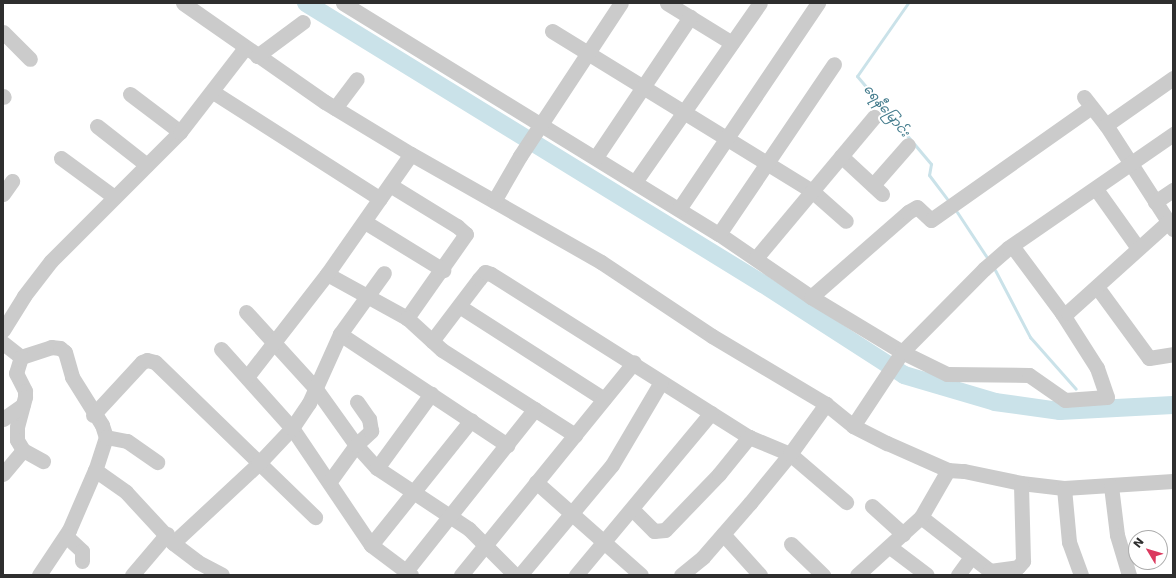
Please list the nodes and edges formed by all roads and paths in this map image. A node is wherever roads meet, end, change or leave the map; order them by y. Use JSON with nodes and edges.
{"nodes":[{"id":1,"x":183,"y":3,"type":"edge"},
{"id":2,"x":343,"y":3,"type":"edge"},
{"id":3,"x":621,"y":3,"type":"edge"},
{"id":4,"x":667,"y":3,"type":"edge"},
{"id":5,"x":760,"y":3,"type":"edge"},
{"id":6,"x":818,"y":3,"type":"edge"},
{"id":7,"x":690,"y":17,"type":"junction"},
{"id":8,"x":303,"y":22,"type":"dead end"},
{"id":9,"x":552,"y":31,"type":"dead end"},
{"id":10,"x":3,"y":32,"type":"edge"},
{"id":11,"x":732,"y":43,"type":"junction"},
{"id":12,"x":251,"y":52,"type":"junction"},
{"id":13,"x":587,"y":53,"type":"junction"},
{"id":14,"x":30,"y":59,"type":"dead end"},
{"id":15,"x":834,"y":64,"type":"dead end"},
{"id":16,"x":357,"y":78,"type":"dead end"},
{"id":17,"x":1173,"y":78,"type":"edge"},
{"id":18,"x":643,"y":87,"type":"junction"},
{"id":19,"x":213,"y":92,"type":"junction"},
{"id":20,"x":130,"y":94,"type":"dead end"},
{"id":21,"x":335,"y":108,"type":"junction"},
{"id":22,"x":684,"y":111,"type":"junction"},
{"id":23,"x":874,"y":117,"type":"dead end"},
{"id":24,"x":540,"y":124,"type":"junction"},
{"id":25,"x":1106,"y":125,"type":"junction"},
{"id":26,"x":97,"y":126,"type":"dead end"},
{"id":27,"x":180,"y":132,"type":"junction"},
{"id":28,"x":1173,"y":134,"type":"edge"},
{"id":29,"x":727,"y":137,"type":"junction"},
{"id":30,"x":908,"y":145,"type":"dead end"},
{"id":31,"x":411,"y":154,"type":"junction"},
{"id":32,"x":841,"y":156,"type":"junction"},
{"id":33,"x":596,"y":157,"type":"junction"},
{"id":34,"x":61,"y":158,"type":"dead end"},
{"id":35,"x":767,"y":163,"type":"junction"},
{"id":36,"x":1132,"y":163,"type":"junction"},
{"id":37,"x":147,"y":165,"type":"junction"},
{"id":38,"x":12,"y":181,"type":"dead end"},
{"id":39,"x":635,"y":182,"type":"junction"},
{"id":40,"x":390,"y":185,"type":"junction"},
{"id":41,"x":1096,"y":189,"type":"junction"},
{"id":42,"x":1173,"y":190,"type":"edge"},
{"id":43,"x":812,"y":192,"type":"junction"},
{"id":44,"x":3,"y":194,"type":"edge"},
{"id":45,"x":114,"y":197,"type":"junction"},
{"id":46,"x":380,"y":199,"type":"junction"},
{"id":47,"x":494,"y":201,"type":"junction"},
{"id":48,"x":1155,"y":202,"type":"junction"},
{"id":49,"x":679,"y":209,"type":"junction"},
{"id":50,"x":846,"y":220,"type":"dead end"},
{"id":51,"x":365,"y":222,"type":"junction"},
{"id":52,"x":1170,"y":226,"type":"edge"},
{"id":53,"x":719,"y":234,"type":"junction"},
{"id":54,"x":1014,"y":247,"type":"junction"},
{"id":55,"x":1138,"y":248,"type":"junction"},
{"id":56,"x":756,"y":258,"type":"junction"},
{"id":57,"x":442,"y":270,"type":"junction"},
{"id":58,"x":384,"y":273,"type":"dead end"},
{"id":59,"x":327,"y":274,"type":"junction"},
{"id":60,"x":1097,"y":287,"type":"junction"},
{"id":61,"x":366,"y":296,"type":"junction"},
{"id":62,"x":812,"y":297,"type":"junction"},
{"id":63,"x":459,"y":306,"type":"junction"},
{"id":64,"x":246,"y":312,"type":"dead end"},
{"id":65,"x":1062,"y":313,"type":"junction"},
{"id":66,"x":407,"y":318,"type":"junction"},
{"id":67,"x":3,"y":330,"type":"edge"},
{"id":68,"x":340,"y":334,"type":"junction"},
{"id":69,"x":273,"y":341,"type":"junction"},
{"id":70,"x":432,"y":341,"type":"junction"},
{"id":71,"x":3,"y":343,"type":"edge"},
{"id":72,"x":221,"y":349,"type":"dead end"},
{"id":73,"x":902,"y":352,"type":"junction"},
{"id":74,"x":1173,"y":354,"type":"edge"},
{"id":75,"x":22,"y":357,"type":"junction"},
{"id":76,"x":634,"y":362,"type":"junction"},
{"id":77,"x":247,"y":377,"type":"junction"},
{"id":78,"x":660,"y":382,"type":"junction"},
{"id":79,"x":316,"y":389,"type":"junction"},
{"id":80,"x":432,"y":394,"type":"junction"},
{"id":81,"x":604,"y":399,"type":"junction"},
{"id":82,"x":357,"y":402,"type":"dead end"},
{"id":83,"x":826,"y":404,"type":"junction"},
{"id":84,"x":23,"y":405,"type":"junction"},
{"id":85,"x":535,"y":408,"type":"junction"},
{"id":86,"x":90,"y":409,"type":"junction"},
{"id":87,"x":711,"y":413,"type":"junction"},
{"id":88,"x":3,"y":419,"type":"edge"},
{"id":89,"x":471,"y":420,"type":"junction"},
{"id":90,"x":853,"y":426,"type":"junction"},
{"id":91,"x":292,"y":428,"type":"junction"},
{"id":92,"x":575,"y":435,"type":"junction"},
{"id":93,"x":106,"y":437,"type":"junction"},
{"id":94,"x":749,"y":437,"type":"junction"},
{"id":95,"x":507,"y":444,"type":"junction"},
{"id":96,"x":356,"y":445,"type":"junction"},
{"id":97,"x":23,"y":450,"type":"junction"},
{"id":98,"x":790,"y":454,"type":"junction"},
{"id":99,"x":43,"y":461,"type":"dead end"},
{"id":100,"x":157,"y":462,"type":"dead end"},
{"id":101,"x":258,"y":464,"type":"junction"},
{"id":102,"x":377,"y":468,"type":"junction"},
{"id":103,"x":95,"y":470,"type":"junction"},
{"id":104,"x":948,"y":470,"type":"junction"},
{"id":105,"x":3,"y":474,"type":"edge"},
{"id":106,"x":330,"y":481,"type":"junction"},
{"id":107,"x":1173,"y":481,"type":"edge"},
{"id":108,"x":536,"y":482,"type":"junction"},
{"id":109,"x":1021,"y":483,"type":"junction"},
{"id":110,"x":1111,"y":486,"type":"junction"},
{"id":111,"x":1064,"y":488,"type":"junction"},
{"id":112,"x":413,"y":493,"type":"junction"},
{"id":113,"x":846,"y":502,"type":"dead end"},
{"id":114,"x":872,"y":506,"type":"dead end"},
{"id":115,"x":632,"y":509,"type":"junction"},
{"id":116,"x":571,"y":514,"type":"junction"},
{"id":117,"x":451,"y":516,"type":"junction"},
{"id":118,"x":315,"y":517,"type":"dead end"},
{"id":119,"x":921,"y":517,"type":"junction"},
{"id":120,"x":723,"y":534,"type":"junction"},
{"id":121,"x":902,"y":534,"type":"junction"},
{"id":122,"x":66,"y":536,"type":"junction"},
{"id":123,"x":170,"y":539,"type":"junction"},
{"id":124,"x":601,"y":542,"type":"junction"},
{"id":125,"x":486,"y":544,"type":"junction"},
{"id":126,"x":791,"y":544,"type":"dead end"},
{"id":127,"x":371,"y":545,"type":"junction"},
{"id":128,"x":890,"y":547,"type":"junction"},
{"id":129,"x":971,"y":557,"type":"junction"},
{"id":130,"x":82,"y":561,"type":"dead end"},
{"id":131,"x":1128,"y":572,"type":"edge"},
{"id":132,"x":214,"y":573,"type":"edge"},
{"id":133,"x":409,"y":573,"type":"edge"},
{"id":134,"x":39,"y":575,"type":"edge"},
{"id":135,"x":132,"y":575,"type":"edge"},
{"id":136,"x":462,"y":575,"type":"edge"},
{"id":137,"x":515,"y":575,"type":"edge"},
{"id":138,"x":520,"y":575,"type":"edge"},
{"id":139,"x":576,"y":575,"type":"edge"},
{"id":140,"x":641,"y":575,"type":"edge"},
{"id":141,"x":682,"y":575,"type":"edge"},
{"id":142,"x":760,"y":575,"type":"edge"},
{"id":143,"x":823,"y":575,"type":"edge"},
{"id":144,"x":857,"y":575,"type":"edge"},
{"id":145,"x":927,"y":575,"type":"edge"},
{"id":146,"x":958,"y":575,"type":"edge"},
{"id":147,"x":1081,"y":575,"type":"edge"}],
"edges":[{"from":1,"to":12,"type":"street"},
{"from":2,"to":24,"type":"street"},
{"from":3,"to":13,"type":"street"},
{"from":4,"to":7,"type":"street"},
{"from":5,"to":11,"type":"street"},
{"from":6,"to":29,"type":"street"},
{"from":7,"to":11,"type":"street"},
{"from":7,"to":18,"type":"street"},
{"from":8,"to":12,"type":"street"},
{"from":9,"to":13,"type":"street"},
{"from":10,"to":14,"type":"street"},
{"from":11,"to":22,"type":"street"},
{"from":12,"to":19,"type":"street"},
{"from":12,"to":21,"type":"street"},
{"from":13,"to":18,"type":"street"},
{"from":13,"to":24,"type":"street"},
{"from":15,"to":35,"type":"street"},
{"from":16,"to":21,"type":"street"},
{"from":17,"to":25,"type":"street"},
{"from":18,"to":22,"type":"street"},
{"from":18,"to":33,"type":"street"},
{"from":19,"to":27,"type":"street"},
{"from":19,"to":46,"type":"street"},
{"from":20,"to":27,"type":"street"},
{"from":21,"to":31,"type":"street"},
{"from":22,"to":29,"type":"street"},
{"from":22,"to":39,"type":"street"},
{"from":23,"to":32,"type":"street"},
{"from":24,"to":33,"type":"street"},
{"from":24,"to":47,"type":"street"},
{"from":25,"to":36,"type":"street"},
{"from":25,"to":62,"type":"street"},
{"from":26,"to":37,"type":"street"},
{"from":27,"to":37,"type":"street"},
{"from":28,"to":36,"type":"street"},
{"from":29,"to":35,"type":"street"},
{"from":29,"to":49,"type":"street"},
{"from":30,"to":32,"type":"street"},
{"from":31,"to":40,"type":"street"},
{"from":31,"to":47,"type":"street"},
{"from":32,"to":43,"type":"street"},
{"from":33,"to":39,"type":"street"},
{"from":34,"to":45,"type":"street"},
{"from":35,"to":43,"type":"street"},
{"from":35,"to":53,"type":"street"},
{"from":36,"to":41,"type":"street"},
{"from":36,"to":48,"type":"street"},
{"from":37,"to":45,"type":"street"},
{"from":38,"to":44,"type":"street"},
{"from":39,"to":49,"type":"street"},
{"from":40,"to":46,"type":"street"},
{"from":40,"to":57,"type":"street"},
{"from":41,"to":54,"type":"street"},
{"from":41,"to":55,"type":"street"},
{"from":42,"to":48,"type":"street"},
{"from":43,"to":50,"type":"street"},
{"from":43,"to":56,"type":"street"},
{"from":45,"to":67,"type":"street"},
{"from":46,"to":51,"type":"street"},
{"from":47,"to":83,"type":"street"},
{"from":48,"to":52,"type":"street"},
{"from":49,"to":53,"type":"street"},
{"from":51,"to":57,"type":"street"},
{"from":51,"to":59,"type":"street"},
{"from":52,"to":55,"type":"street"},
{"from":53,"to":56,"type":"street"},
{"from":54,"to":65,"type":"street"},
{"from":54,"to":73,"type":"street"},
{"from":55,"to":60,"type":"street"},
{"from":56,"to":62,"type":"street"},
{"from":57,"to":66,"type":"street"},
{"from":58,"to":61,"type":"street"},
{"from":59,"to":61,"type":"street"},
{"from":59,"to":69,"type":"street"},
{"from":60,"to":65,"type":"street"},
{"from":60,"to":74,"type":"street"},
{"from":61,"to":66,"type":"street"},
{"from":61,"to":68,"type":"street"},
{"from":62,"to":73,"type":"street"},
{"from":63,"to":70,"type":"street"},
{"from":63,"to":76,"type":"street"},
{"from":63,"to":81,"type":"street"},
{"from":64,"to":69,"type":"street"},
{"from":65,"to":73,"type":"street"},
{"from":66,"to":70,"type":"street"},
{"from":68,"to":79,"type":"street"},
{"from":68,"to":80,"type":"street"},
{"from":69,"to":77,"type":"street"},
{"from":69,"to":79,"type":"street"},
{"from":70,"to":85,"type":"street"},
{"from":71,"to":75,"type":"street"},
{"from":72,"to":77,"type":"street"},
{"from":73,"to":90,"type":"street"},
{"from":75,"to":84,"type":"street"},
{"from":75,"to":86,"type":"street"},
{"from":76,"to":78,"type":"street"},
{"from":76,"to":81,"type":"street"},
{"from":77,"to":91,"type":"street"},
{"from":78,"to":87,"type":"street"},
{"from":78,"to":116,"type":"street"},
{"from":79,"to":91,"type":"street"},
{"from":79,"to":96,"type":"street"},
{"from":80,"to":89,"type":"street"},
{"from":80,"to":102,"type":"street"},
{"from":81,"to":92,"type":"street"},
{"from":82,"to":96,"type":"street"},
{"from":83,"to":90,"type":"street"},
{"from":83,"to":98,"type":"street"},
{"from":84,"to":88,"type":"street"},
{"from":84,"to":97,"type":"street"},
{"from":85,"to":92,"type":"street"},
{"from":85,"to":95,"type":"street"},
{"from":86,"to":93,"type":"street"},
{"from":86,"to":101,"type":"street"},
{"from":87,"to":94,"type":"street"},
{"from":87,"to":115,"type":"street"},
{"from":89,"to":95,"type":"street"},
{"from":89,"to":112,"type":"street"},
{"from":90,"to":104,"type":"street"},
{"from":91,"to":101,"type":"street"},
{"from":91,"to":106,"type":"street"},
{"from":92,"to":108,"type":"street"},
{"from":93,"to":100,"type":"street"},
{"from":93,"to":103,"type":"street"},
{"from":94,"to":98,"type":"street"},
{"from":94,"to":115,"type":"street"},
{"from":95,"to":117,"type":"street"},
{"from":96,"to":102,"type":"street"},
{"from":96,"to":106,"type":"street"},
{"from":97,"to":99,"type":"street"},
{"from":97,"to":105,"type":"street"},
{"from":98,"to":113,"type":"street"},
{"from":98,"to":120,"type":"street"},
{"from":101,"to":118,"type":"street"},
{"from":101,"to":123,"type":"street"},
{"from":102,"to":112,"type":"street"},
{"from":103,"to":122,"type":"street"},
{"from":103,"to":123,"type":"street"},
{"from":104,"to":109,"type":"street"},
{"from":104,"to":119,"type":"street"},
{"from":106,"to":127,"type":"street"},
{"from":107,"to":110,"type":"street"},
{"from":108,"to":116,"type":"street"},
{"from":108,"to":125,"type":"street"},
{"from":109,"to":111,"type":"street"},
{"from":109,"to":129,"type":"street"},
{"from":110,"to":111,"type":"street"},
{"from":110,"to":131,"type":"street"},
{"from":111,"to":147,"type":"street"},
{"from":112,"to":117,"type":"street"},
{"from":112,"to":127,"type":"street"},
{"from":114,"to":121,"type":"street"},
{"from":115,"to":124,"type":"street"},
{"from":116,"to":124,"type":"street"},
{"from":116,"to":138,"type":"street"},
{"from":117,"to":125,"type":"street"},
{"from":117,"to":133,"type":"street"},
{"from":119,"to":121,"type":"street"},
{"from":119,"to":129,"type":"street"},
{"from":120,"to":141,"type":"street"},
{"from":120,"to":142,"type":"street"},
{"from":121,"to":128,"type":"street"},
{"from":122,"to":130,"type":"street"},
{"from":122,"to":134,"type":"street"},
{"from":123,"to":132,"type":"street"},
{"from":123,"to":135,"type":"street"},
{"from":124,"to":139,"type":"street"},
{"from":124,"to":140,"type":"street"},
{"from":125,"to":136,"type":"street"},
{"from":125,"to":137,"type":"street"},
{"from":126,"to":143,"type":"street"},
{"from":127,"to":133,"type":"street"},
{"from":128,"to":144,"type":"street"},
{"from":128,"to":145,"type":"street"},
{"from":129,"to":146,"type":"street"}]}
